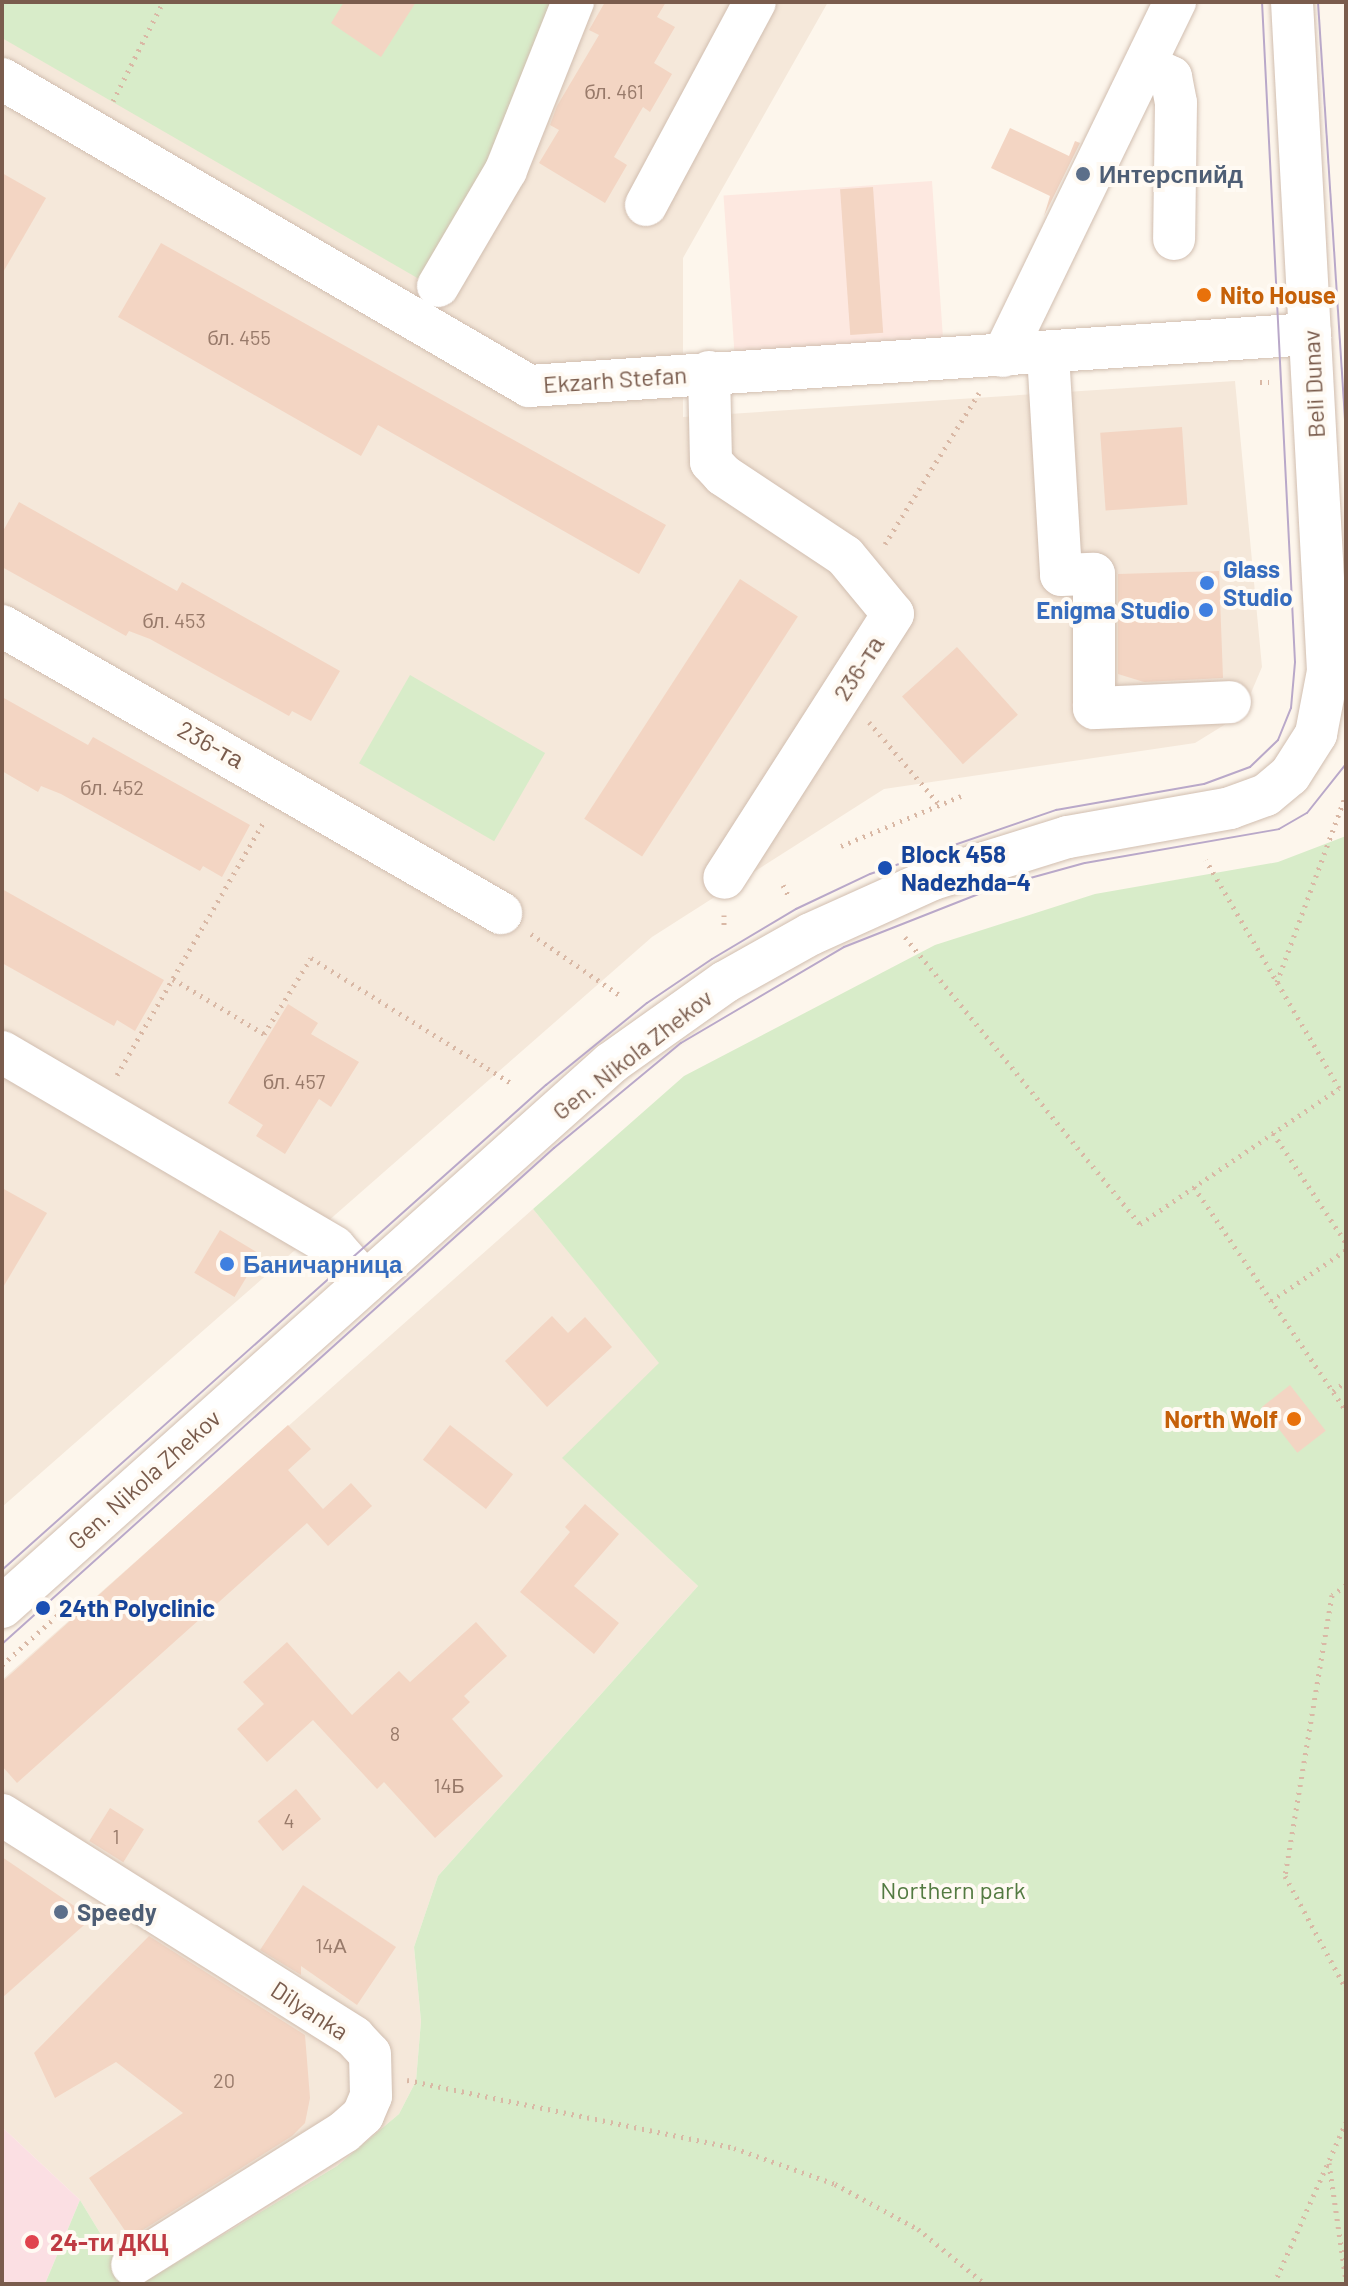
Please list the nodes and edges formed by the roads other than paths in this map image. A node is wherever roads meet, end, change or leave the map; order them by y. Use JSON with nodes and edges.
{"nodes":[{"id":1,"x":573,"y":2,"type":"edge"},
{"id":2,"x":755,"y":2,"type":"edge"},
{"id":3,"x":1175,"y":2,"type":"edge"},
{"id":4,"x":1292,"y":2,"type":"edge"},
{"id":5,"x":1146,"y":65,"type":"junction"},
{"id":6,"x":2,"y":79,"type":"edge"},
{"id":7,"x":646,"y":205,"type":"dead end"},
{"id":8,"x":1174,"y":239,"type":"dead end"},
{"id":9,"x":438,"y":286,"type":"dead end"},
{"id":10,"x":1310,"y":334,"type":"junction"},
{"id":11,"x":1048,"y":354,"type":"junction"},
{"id":12,"x":1003,"y":356,"type":"junction"},
{"id":13,"x":709,"y":372,"type":"junction"},
{"id":14,"x":2,"y":626,"type":"edge"},
{"id":15,"x":1337,"y":677,"type":"edge"},
{"id":16,"x":1230,"y":702,"type":"dead end"},
{"id":17,"x":724,"y":878,"type":"dead end"},
{"id":18,"x":501,"y":913,"type":"road end"},
{"id":19,"x":2,"y":1052,"type":"edge"},
{"id":20,"x":365,"y":1282,"type":"junction"},
{"id":21,"x":2,"y":1607,"type":"edge"},
{"id":22,"x":2,"y":1815,"type":"edge"},
{"id":23,"x":132,"y":2265,"type":"dead end"}],
"edges":[{"from":1,"to":9,"type":"street"},
{"from":2,"to":7,"type":"street"},
{"from":3,"to":5,"type":"street"},
{"from":4,"to":10,"type":"street","name":"Beli Dunav"},
{"from":5,"to":8,"type":"street"},
{"from":5,"to":12,"type":"street"},
{"from":6,"to":13,"type":"street","name":"Ekzarh Stefan"},
{"from":10,"to":11,"type":"street","name":"Ekzarh Stefan"},
{"from":10,"to":15,"type":"street","name":"Beli Dunav"},
{"from":11,"to":12,"type":"street","name":"Ekzarh Stefan"},
{"from":11,"to":16,"type":"street"},
{"from":12,"to":13,"type":"street","name":"Ekzarh Stefan"},
{"from":13,"to":17,"type":"street","name":"236-та"},
{"from":14,"to":18,"type":"street","name":"236-та"},
{"from":15,"to":20,"type":"street","name":"Gen. Nikola Zhekov"},
{"from":19,"to":20,"type":"street"},
{"from":20,"to":21,"type":"street","name":"Gen. Nikola Zhekov"},
{"from":22,"to":23,"type":"street","name":"Dilyanka"}]}
